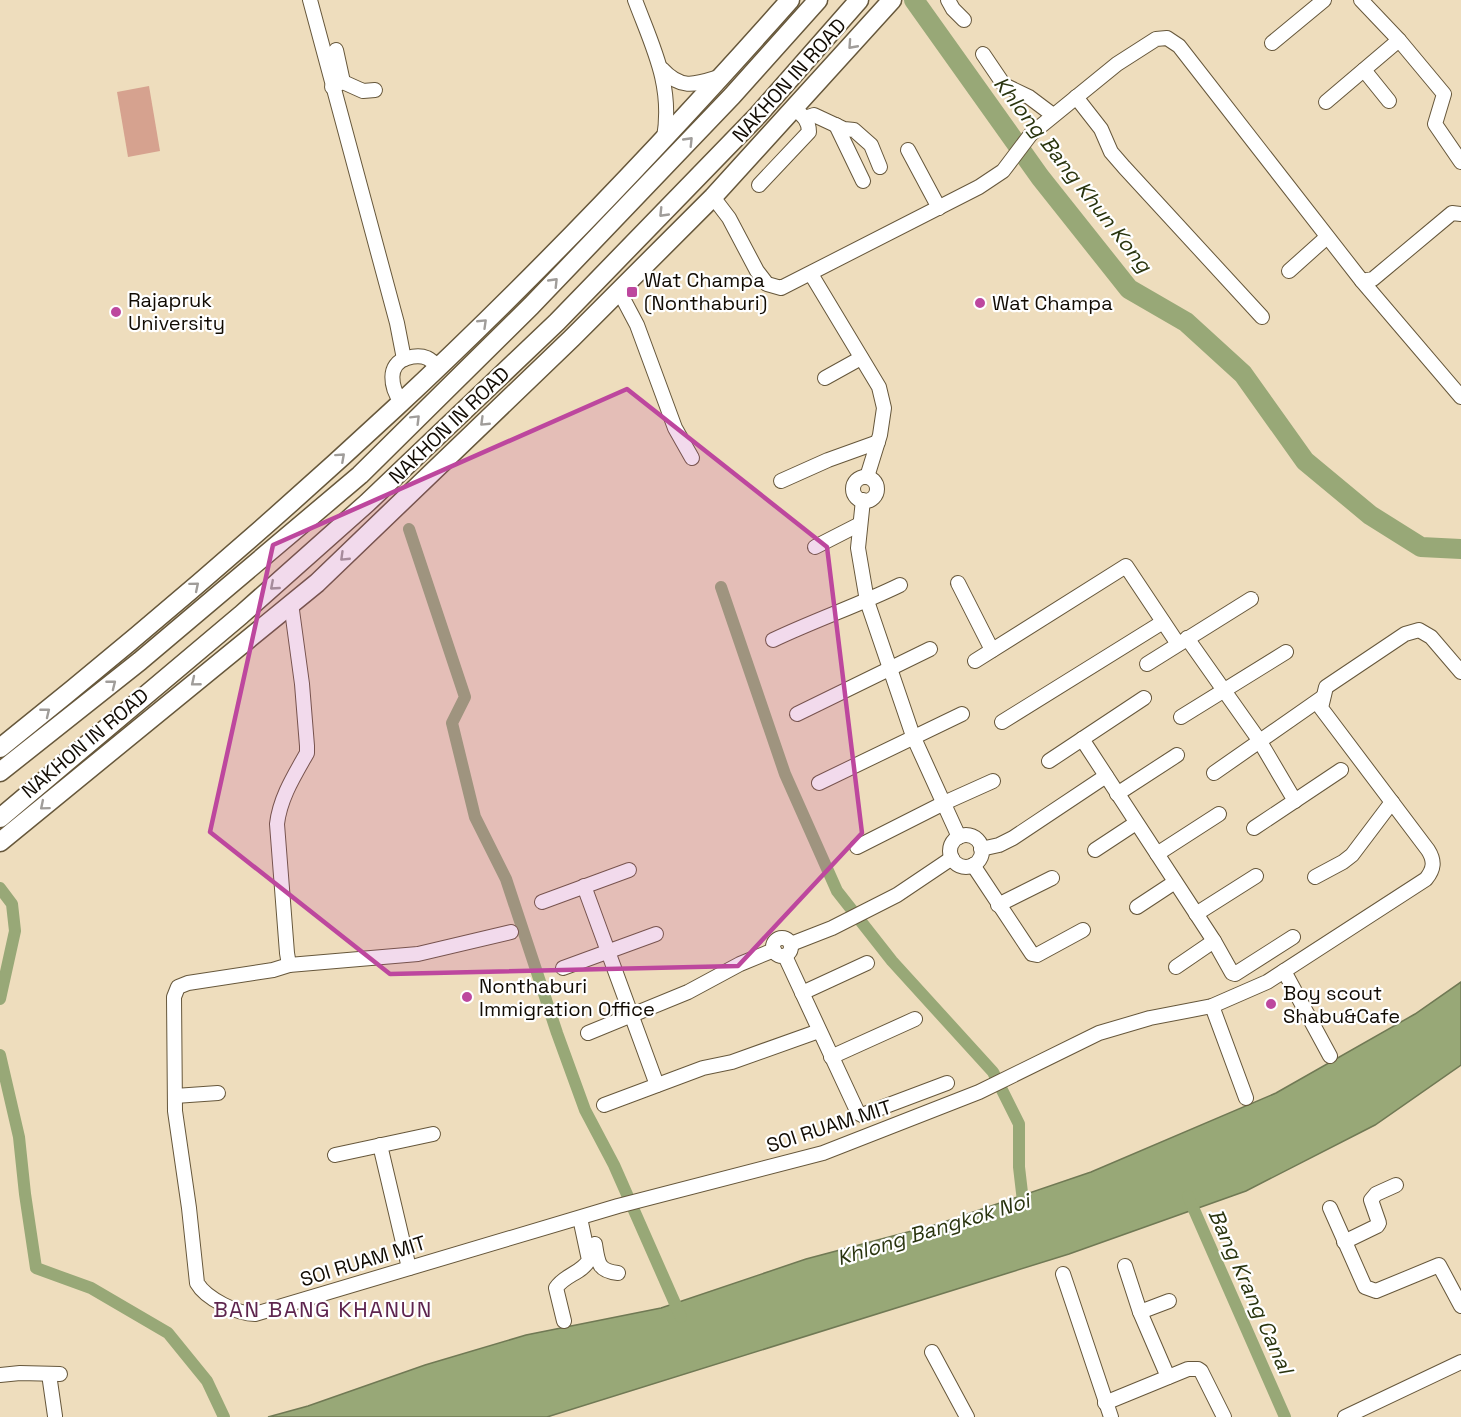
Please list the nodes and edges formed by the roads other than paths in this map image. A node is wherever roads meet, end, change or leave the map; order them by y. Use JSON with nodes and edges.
{"nodes":[{"id":1,"x":635,"y":0,"type":"edge"},
{"id":2,"x":790,"y":0,"type":"edge"},
{"id":3,"x":818,"y":0,"type":"edge"},
{"id":4,"x":860,"y":0,"type":"edge"},
{"id":5,"x":891,"y":0,"type":"edge"},
{"id":6,"x":948,"y":0,"type":"edge"},
{"id":7,"x":1324,"y":0,"type":"edge"},
{"id":8,"x":1361,"y":0,"type":"edge"},
{"id":9,"x":314,"y":1,"type":"edge"},
{"id":10,"x":964,"y":20,"type":"dead end"},
{"id":11,"x":1399,"y":40,"type":"junction"},
{"id":12,"x":1272,"y":43,"type":"dead end"},
{"id":13,"x":336,"y":50,"type":"dead end"},
{"id":14,"x":983,"y":54,"type":"dead end"},
{"id":15,"x":662,"y":69,"type":"junction"},
{"id":16,"x":1364,"y":70,"type":"junction"},
{"id":17,"x":723,"y":75,"type":"junction"},
{"id":18,"x":338,"y":84,"type":"junction"},
{"id":19,"x":375,"y":90,"type":"dead end"},
{"id":20,"x":1076,"y":97,"type":"junction"},
{"id":21,"x":1389,"y":101,"type":"dead end"},
{"id":22,"x":1326,"y":102,"type":"dead end"},
{"id":23,"x":799,"y":113,"type":"junction"},
{"id":24,"x":1053,"y":115,"type":"junction"},
{"id":25,"x":836,"y":125,"type":"junction"},
{"id":26,"x":664,"y":138,"type":"junction"},
{"id":27,"x":908,"y":150,"type":"dead end"},
{"id":28,"x":1460,"y":160,"type":"edge"},
{"id":29,"x":880,"y":167,"type":"dead end"},
{"id":30,"x":863,"y":181,"type":"dead end"},
{"id":31,"x":759,"y":185,"type":"dead end"},
{"id":32,"x":713,"y":197,"type":"junction"},
{"id":33,"x":939,"y":208,"type":"junction"},
{"id":34,"x":1461,"y":214,"type":"edge"},
{"id":35,"x":1328,"y":237,"type":"junction"},
{"id":36,"x":1289,"y":271,"type":"dead end"},
{"id":37,"x":811,"y":274,"type":"junction"},
{"id":38,"x":1361,"y":280,"type":"junction"},
{"id":39,"x":619,"y":291,"type":"junction"},
{"id":40,"x":1262,"y":317,"type":"dead end"},
{"id":41,"x":572,"y":338,"type":"junction"},
{"id":42,"x":861,"y":358,"type":"junction"},
{"id":43,"x":404,"y":359,"type":"junction"},
{"id":44,"x":439,"y":366,"type":"junction"},
{"id":45,"x":825,"y":378,"type":"dead end"},
{"id":46,"x":1461,"y":397,"type":"edge"},
{"id":47,"x":398,"y":405,"type":"junction"},
{"id":48,"x":440,"y":433,"type":"junction"},
{"id":49,"x":878,"y":442,"type":"junction"},
{"id":50,"x":692,"y":458,"type":"dead end"},
{"id":51,"x":360,"y":475,"type":"junction"},
{"id":52,"x":781,"y":481,"type":"dead end"},
{"id":53,"x":860,"y":524,"type":"junction"},
{"id":54,"x":815,"y":548,"type":"dead end"},
{"id":55,"x":958,"y":583,"type":"dead end"},
{"id":56,"x":900,"y":585,"type":"dead end"},
{"id":57,"x":1251,"y":599,"type":"dead end"},
{"id":58,"x":867,"y":601,"type":"junction"},
{"id":59,"x":291,"y":603,"type":"junction"},
{"id":60,"x":1163,"y":622,"type":"junction"},
{"id":61,"x":773,"y":640,"type":"dead end"},
{"id":62,"x":1183,"y":641,"type":"junction"},
{"id":63,"x":930,"y":649,"type":"dead end"},
{"id":64,"x":992,"y":650,"type":"junction"},
{"id":65,"x":1286,"y":652,"type":"dead end"},
{"id":66,"x":975,"y":661,"type":"dead end"},
{"id":67,"x":1147,"y":664,"type":"dead end"},
{"id":68,"x":889,"y":669,"type":"junction"},
{"id":69,"x":1461,"y":672,"type":"edge"},
{"id":70,"x":1225,"y":690,"type":"junction"},
{"id":71,"x":1323,"y":697,"type":"junction"},
{"id":72,"x":1144,"y":698,"type":"dead end"},
{"id":73,"x":796,"y":714,"type":"dead end"},
{"id":74,"x":962,"y":714,"type":"dead end"},
{"id":75,"x":1181,"y":717,"type":"dead end"},
{"id":76,"x":1002,"y":722,"type":"dead end"},
{"id":77,"x":913,"y":736,"type":"junction"},
{"id":78,"x":1082,"y":739,"type":"junction"},
{"id":79,"x":1259,"y":740,"type":"junction"},
{"id":80,"x":0,"y":748,"type":"edge"},
{"id":81,"x":1177,"y":755,"type":"dead end"},
{"id":82,"x":1049,"y":760,"type":"dead end"},
{"id":83,"x":1341,"y":770,"type":"dead end"},
{"id":84,"x":0,"y":772,"type":"edge"},
{"id":85,"x":1214,"y":773,"type":"dead end"},
{"id":86,"x":1106,"y":776,"type":"junction"},
{"id":87,"x":993,"y":781,"type":"dead end"},
{"id":88,"x":819,"y":783,"type":"dead end"},
{"id":89,"x":1117,"y":794,"type":"junction"},
{"id":90,"x":1295,"y":801,"type":"junction"},
{"id":91,"x":944,"y":802,"type":"junction"},
{"id":92,"x":1392,"y":802,"type":"junction"},
{"id":93,"x":1219,"y":814,"type":"dead end"},
{"id":94,"x":0,"y":818,"type":"edge"},
{"id":95,"x":1136,"y":823,"type":"junction"},
{"id":96,"x":1254,"y":828,"type":"dead end"},
{"id":97,"x":958,"y":837,"type":"junction"},
{"id":98,"x":0,"y":842,"type":"edge"},
{"id":99,"x":857,"y":847,"type":"dead end"},
{"id":100,"x":981,"y":849,"type":"junction"},
{"id":101,"x":1095,"y":850,"type":"dead end"},
{"id":102,"x":1157,"y":854,"type":"junction"},
{"id":103,"x":952,"y":858,"type":"junction"},
{"id":104,"x":973,"y":865,"type":"junction"},
{"id":105,"x":629,"y":870,"type":"dead end"},
{"id":106,"x":1256,"y":876,"type":"dead end"},
{"id":107,"x":1315,"y":877,"type":"dead end"},
{"id":108,"x":1052,"y":878,"type":"dead end"},
{"id":109,"x":1175,"y":882,"type":"junction"},
{"id":110,"x":584,"y":886,"type":"junction"},
{"id":111,"x":542,"y":902,"type":"dead end"},
{"id":112,"x":998,"y":905,"type":"junction"},
{"id":113,"x":1137,"y":907,"type":"dead end"},
{"id":114,"x":1196,"y":914,"type":"junction"},
{"id":115,"x":1083,"y":930,"type":"dead end"},
{"id":116,"x":511,"y":932,"type":"dead end"},
{"id":117,"x":656,"y":934,"type":"dead end"},
{"id":118,"x":1293,"y":937,"type":"dead end"},
{"id":119,"x":1214,"y":941,"type":"junction"},
{"id":120,"x":783,"y":950,"type":"junction"},
{"id":121,"x":608,"y":951,"type":"junction"},
{"id":122,"x":867,"y":963,"type":"dead end"},
{"id":123,"x":289,"y":965,"type":"junction"},
{"id":124,"x":1176,"y":967,"type":"dead end"},
{"id":125,"x":563,"y":968,"type":"dead end"},
{"id":126,"x":1284,"y":971,"type":"junction"},
{"id":127,"x":802,"y":993,"type":"junction"},
{"id":128,"x":1212,"y":1006,"type":"junction"},
{"id":129,"x":631,"y":1016,"type":"junction"},
{"id":130,"x":915,"y":1019,"type":"dead end"},
{"id":131,"x":819,"y":1031,"type":"junction"},
{"id":132,"x":588,"y":1033,"type":"dead end"},
{"id":133,"x":1330,"y":1056,"type":"dead end"},
{"id":134,"x":831,"y":1057,"type":"junction"},
{"id":135,"x":947,"y":1083,"type":"dead end"},
{"id":136,"x":657,"y":1086,"type":"junction"},
{"id":137,"x":219,"y":1093,"type":"dead end"},
{"id":138,"x":175,"y":1096,"type":"junction"},
{"id":139,"x":1246,"y":1098,"type":"dead end"},
{"id":140,"x":604,"y":1105,"type":"dead end"},
{"id":141,"x":433,"y":1134,"type":"dead end"},
{"id":142,"x":380,"y":1146,"type":"junction"},
{"id":143,"x":335,"y":1155,"type":"dead end"},
{"id":144,"x":1396,"y":1185,"type":"dead end"},
{"id":145,"x":1330,"y":1208,"type":"dead end"},
{"id":146,"x":585,"y":1217,"type":"junction"},
{"id":147,"x":1344,"y":1242,"type":"junction"},
{"id":148,"x":1125,"y":1266,"type":"dead end"},
{"id":149,"x":409,"y":1268,"type":"junction"},
{"id":150,"x":618,"y":1273,"type":"dead end"},
{"id":151,"x":1064,"y":1274,"type":"dead end"},
{"id":152,"x":1169,"y":1301,"type":"dead end"},
{"id":153,"x":1461,"y":1306,"type":"edge"},
{"id":154,"x":1140,"y":1312,"type":"junction"},
{"id":155,"x":564,"y":1321,"type":"dead end"},
{"id":156,"x":932,"y":1352,"type":"dead end"},
{"id":157,"x":1461,"y":1362,"type":"edge"},
{"id":158,"x":0,"y":1375,"type":"edge"},
{"id":159,"x":1168,"y":1377,"type":"junction"},
{"id":160,"x":1105,"y":1403,"type":"junction"},
{"id":161,"x":55,"y":1416,"type":"edge"},
{"id":162,"x":967,"y":1417,"type":"edge"},
{"id":163,"x":1111,"y":1417,"type":"edge"},
{"id":164,"x":1224,"y":1417,"type":"edge"},
{"id":165,"x":1345,"y":1417,"type":"edge"}],
"edges":[{"from":1,"to":15,"type":"street"},
{"from":2,"to":17,"type":"main road"},
{"from":51,"to":3,"type":"main road","name":"NAKHON IN ROAD","one_way":true},
{"from":4,"to":48,"type":"main road","name":"NAKHON IN ROAD","one_way":true},
{"from":5,"to":23,"type":"main road","name":"NAKHON IN ROAD","one_way":true},
{"from":6,"to":10,"type":"street"},
{"from":7,"to":12,"type":"street"},
{"from":8,"to":11,"type":"street"},
{"from":9,"to":18,"type":"street"},
{"from":11,"to":16,"type":"street"},
{"from":11,"to":28,"type":"street"},
{"from":13,"to":18,"type":"street"},
{"from":14,"to":24,"type":"street"},
{"from":15,"to":17,"type":"street"},
{"from":15,"to":26,"type":"street"},
{"from":16,"to":21,"type":"street"},
{"from":16,"to":22,"type":"street"},
{"from":17,"to":26,"type":"main road"},
{"from":18,"to":19,"type":"street"},
{"from":18,"to":43,"type":"street"},
{"from":20,"to":24,"type":"street"},
{"from":20,"to":35,"type":"street"},
{"from":20,"to":40,"type":"street"},
{"from":23,"to":25,"type":"street"},
{"from":23,"to":31,"type":"street"},
{"from":23,"to":32,"type":"main road","name":"NAKHON IN ROAD"},
{"from":24,"to":33,"type":"street"},
{"from":25,"to":29,"type":"street"},
{"from":25,"to":30,"type":"street"},
{"from":44,"to":26,"type":"main road","one_way":true},
{"from":27,"to":33,"type":"street"},
{"from":32,"to":37,"type":"street"},
{"from":32,"to":39,"type":"main road","name":"NAKHON IN ROAD"},
{"from":33,"to":37,"type":"street"},
{"from":34,"to":38,"type":"street"},
{"from":35,"to":36,"type":"street"},
{"from":35,"to":38,"type":"street"},
{"from":37,"to":42,"type":"street"},
{"from":38,"to":46,"type":"street"},
{"from":39,"to":41,"type":"main road","name":"NAKHON IN ROAD"},
{"from":39,"to":50,"type":"street"},
{"from":41,"to":48,"type":"main road"},
{"from":41,"to":59,"type":"main road","name":"NAKHON IN ROAD","one_way":true},
{"from":42,"to":45,"type":"street"},
{"from":42,"to":49,"type":"street"},
{"from":43,"to":44,"type":"street"},
{"from":43,"to":47,"type":"street"},
{"from":44,"to":47,"type":"main road"},
{"from":47,"to":51,"type":"main road"},
{"from":80,"to":47,"type":"main road","one_way":true},
{"from":48,"to":94,"type":"main road","name":"NAKHON IN ROAD","one_way":true},
{"from":49,"to":52,"type":"street"},
{"from":49,"to":53,"type":"street"},
{"from":84,"to":51,"type":"main road","name":"NAKHON IN ROAD","one_way":true},
{"from":53,"to":54,"type":"street"},
{"from":53,"to":58,"type":"street"},
{"from":55,"to":64,"type":"street"},
{"from":56,"to":58,"type":"street"},
{"from":57,"to":62,"type":"street"},
{"from":58,"to":61,"type":"street"},
{"from":58,"to":68,"type":"street"},
{"from":59,"to":98,"type":"main road","name":"NAKHON IN ROAD","one_way":true},
{"from":59,"to":123,"type":"street"},
{"from":60,"to":62,"type":"street"},
{"from":60,"to":64,"type":"street"},
{"from":60,"to":76,"type":"street"},
{"from":62,"to":67,"type":"street"},
{"from":62,"to":70,"type":"street"},
{"from":63,"to":68,"type":"street"},
{"from":64,"to":66,"type":"street"},
{"from":65,"to":70,"type":"street"},
{"from":68,"to":73,"type":"street"},
{"from":68,"to":77,"type":"street"},
{"from":69,"to":71,"type":"street"},
{"from":70,"to":75,"type":"street"},
{"from":70,"to":79,"type":"street"},
{"from":71,"to":79,"type":"street"},
{"from":71,"to":92,"type":"street","name":"SOI RUAM MIT"},
{"from":72,"to":78,"type":"street"},
{"from":74,"to":77,"type":"street"},
{"from":77,"to":88,"type":"street"},
{"from":77,"to":91,"type":"street"},
{"from":78,"to":82,"type":"street"},
{"from":78,"to":86,"type":"street"},
{"from":79,"to":85,"type":"street"},
{"from":79,"to":90,"type":"street"},
{"from":81,"to":89,"type":"street"},
{"from":83,"to":90,"type":"street"},
{"from":86,"to":89,"type":"street"},
{"from":86,"to":100,"type":"street"},
{"from":87,"to":91,"type":"street"},
{"from":89,"to":95,"type":"street"},
{"from":90,"to":96,"type":"street"},
{"from":91,"to":97,"type":"street"},
{"from":91,"to":99,"type":"street"},
{"from":92,"to":107,"type":"street"},
{"from":92,"to":126,"type":"street","name":"SOI RUAM MIT"},
{"from":93,"to":102,"type":"street"},
{"from":95,"to":101,"type":"street"},
{"from":95,"to":102,"type":"street"},
{"from":97,"to":100,"type":"street"},
{"from":97,"to":103,"type":"street"},
{"from":100,"to":104,"type":"street"},
{"from":102,"to":109,"type":"street"},
{"from":103,"to":104,"type":"street"},
{"from":103,"to":120,"type":"street"},
{"from":104,"to":112,"type":"street"},
{"from":105,"to":110,"type":"street"},
{"from":106,"to":114,"type":"street"},
{"from":108,"to":112,"type":"street"},
{"from":109,"to":113,"type":"street"},
{"from":109,"to":114,"type":"street"},
{"from":110,"to":111,"type":"street"},
{"from":110,"to":121,"type":"street"},
{"from":112,"to":115,"type":"street"},
{"from":114,"to":119,"type":"street"},
{"from":116,"to":123,"type":"street"},
{"from":117,"to":121,"type":"street"},
{"from":118,"to":119,"type":"street"},
{"from":119,"to":124,"type":"street"},
{"from":120,"to":127,"type":"street"},
{"from":120,"to":129,"type":"street"},
{"from":121,"to":125,"type":"street"},
{"from":121,"to":129,"type":"street"},
{"from":122,"to":127,"type":"street"},
{"from":123,"to":138,"type":"street","name":"SOI RUAM MIT"},
{"from":126,"to":128,"type":"street","name":"SOI RUAM MIT"},
{"from":126,"to":133,"type":"street"},
{"from":127,"to":131,"type":"street"},
{"from":128,"to":139,"type":"street"},
{"from":128,"to":146,"type":"street","name":"SOI RUAM MIT"},
{"from":129,"to":132,"type":"street"},
{"from":129,"to":136,"type":"street"},
{"from":130,"to":134,"type":"street"},
{"from":131,"to":134,"type":"street"},
{"from":131,"to":136,"type":"street"},
{"from":134,"to":135,"type":"street"},
{"from":136,"to":140,"type":"street"},
{"from":137,"to":138,"type":"street"},
{"from":138,"to":149,"type":"street","name":"SOI RUAM MIT"},
{"from":141,"to":142,"type":"street"},
{"from":142,"to":143,"type":"street"},
{"from":142,"to":149,"type":"street"},
{"from":144,"to":147,"type":"street"},
{"from":145,"to":147,"type":"street"},
{"from":146,"to":149,"type":"street","name":"SOI RUAM MIT"},
{"from":146,"to":150,"type":"street"},
{"from":146,"to":155,"type":"street"},
{"from":147,"to":153,"type":"street"},
{"from":148,"to":154,"type":"street"},
{"from":151,"to":160,"type":"street"},
{"from":152,"to":154,"type":"street"},
{"from":154,"to":159,"type":"street"},
{"from":156,"to":162,"type":"street"},
{"from":157,"to":165,"type":"street"},
{"from":158,"to":161,"type":"street"},
{"from":159,"to":160,"type":"street"},
{"from":159,"to":164,"type":"street"},
{"from":160,"to":163,"type":"street"}]}
